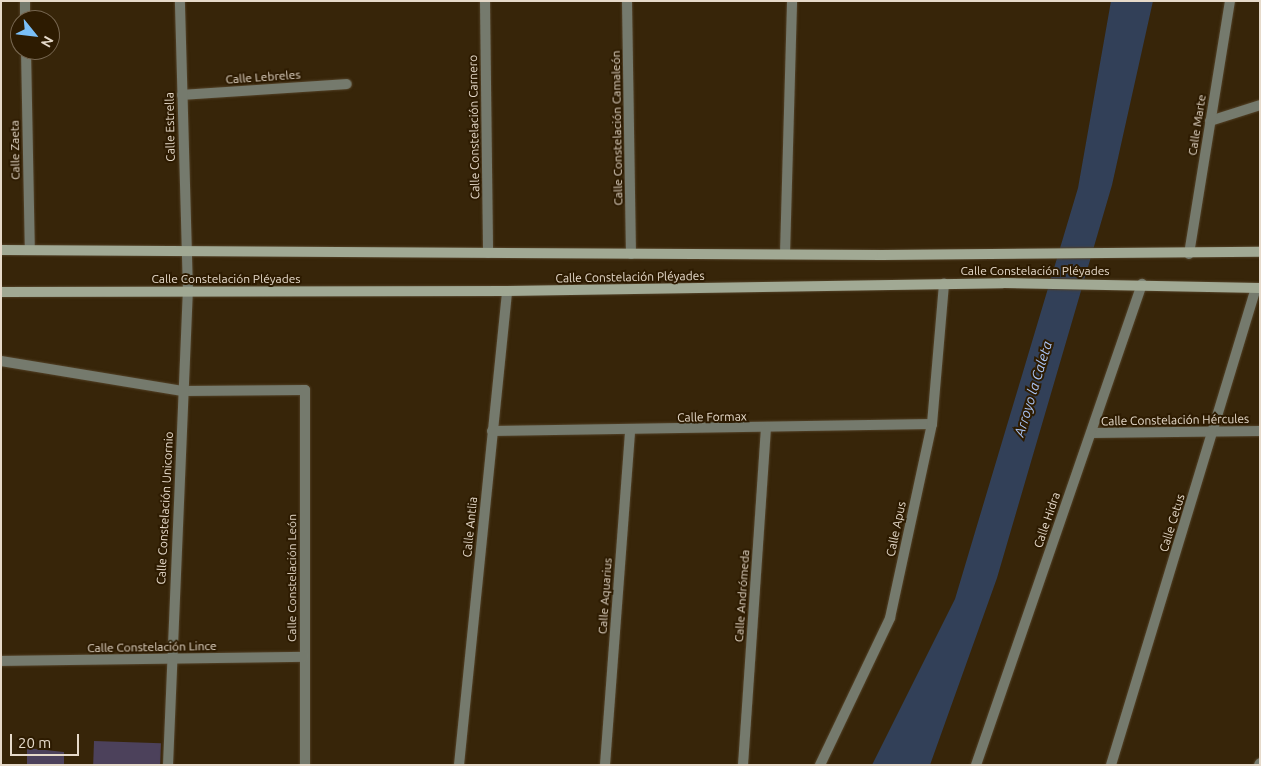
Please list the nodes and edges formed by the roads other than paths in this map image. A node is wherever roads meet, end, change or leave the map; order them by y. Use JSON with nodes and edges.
{"nodes":[{"id":1,"x":180,"y":1,"type":"edge"},
{"id":2,"x":485,"y":1,"type":"edge"},
{"id":3,"x":627,"y":1,"type":"edge"},
{"id":4,"x":792,"y":1,"type":"edge"},
{"id":5,"x":1230,"y":1,"type":"edge"},
{"id":6,"x":26,"y":60,"type":"edge"},
{"id":7,"x":347,"y":84,"type":"dead end"},
{"id":8,"x":182,"y":95,"type":"junction"},
{"id":9,"x":1260,"y":105,"type":"edge"},
{"id":10,"x":1210,"y":120,"type":"junction"},
{"id":11,"x":1,"y":250,"type":"edge"},
{"id":12,"x":30,"y":250,"type":"junction"},
{"id":13,"x":185,"y":252,"type":"junction"},
{"id":14,"x":1260,"y":252,"type":"edge"},
{"id":15,"x":488,"y":253,"type":"junction"},
{"id":16,"x":631,"y":254,"type":"junction"},
{"id":17,"x":785,"y":254,"type":"junction"},
{"id":18,"x":1189,"y":254,"type":"junction"},
{"id":19,"x":944,"y":284,"type":"junction"},
{"id":20,"x":1142,"y":284,"type":"junction"},
{"id":21,"x":1258,"y":288,"type":"edge"},
{"id":22,"x":507,"y":291,"type":"junction"},
{"id":23,"x":1,"y":292,"type":"edge"},
{"id":24,"x":188,"y":292,"type":"junction"},
{"id":25,"x":1,"y":362,"type":"edge"},
{"id":26,"x":183,"y":391,"type":"junction"},
{"id":27,"x":932,"y":424,"type":"junction"},
{"id":28,"x":766,"y":429,"type":"junction"},
{"id":29,"x":630,"y":430,"type":"junction"},
{"id":30,"x":492,"y":431,"type":"junction"},
{"id":31,"x":1213,"y":431,"type":"junction"},
{"id":32,"x":1260,"y":431,"type":"edge"},
{"id":33,"x":1091,"y":433,"type":"junction"},
{"id":34,"x":304,"y":657,"type":"junction"},
{"id":35,"x":171,"y":659,"type":"junction"},
{"id":36,"x":1,"y":661,"type":"edge"},
{"id":37,"x":168,"y":765,"type":"edge"},
{"id":38,"x":305,"y":765,"type":"edge"},
{"id":39,"x":459,"y":765,"type":"edge"},
{"id":40,"x":605,"y":765,"type":"edge"},
{"id":41,"x":743,"y":765,"type":"edge"},
{"id":42,"x":820,"y":765,"type":"edge"},
{"id":43,"x":976,"y":765,"type":"edge"},
{"id":44,"x":1111,"y":765,"type":"edge"}],
"edges":[{"from":1,"to":8,"type":"street","name":"Calle Estrella"},
{"from":2,"to":15,"type":"street","name":"Calle Constelación Carnero"},
{"from":3,"to":16,"type":"street","name":"Calle Constelación Camaleón"},
{"from":4,"to":17,"type":"street"},
{"from":5,"to":10,"type":"street","name":"Calle Marte"},
{"from":6,"to":12,"type":"street","name":"Calle Zaeta"},
{"from":7,"to":8,"type":"street","name":"Calle Lebreles"},
{"from":8,"to":13,"type":"street","name":"Calle Estrella"},
{"from":9,"to":10,"type":"street"},
{"from":10,"to":18,"type":"street","name":"Calle Marte"},
{"from":11,"to":12,"type":"main road","name":"Calle Constelación Pléyades"},
{"from":12,"to":13,"type":"main road","name":"Calle Constelación Pléyades"},
{"from":13,"to":15,"type":"main road","name":"Calle Constelación Pléyades"},
{"from":13,"to":24,"type":"street","name":"Calle Constelación Unicornio"},
{"from":14,"to":18,"type":"main road","name":"Calle Constelación Pléyades"},
{"from":15,"to":16,"type":"main road","name":"Calle Constelación Pléyades"},
{"from":16,"to":17,"type":"main road","name":"Calle Constelación Pléyades"},
{"from":17,"to":18,"type":"main road","name":"Calle Constelación Pléyades"},
{"from":19,"to":20,"type":"main road","name":"Calle Constelación Pléyades"},
{"from":19,"to":22,"type":"main road","name":"Calle Constelación Pléyades"},
{"from":19,"to":27,"type":"street","name":"Calle Apus"},
{"from":20,"to":21,"type":"main road","name":"Calle Constelación Pléyades"},
{"from":20,"to":33,"type":"street","name":"Calle Hidra"},
{"from":21,"to":31,"type":"street","name":"Calle Cetus"},
{"from":22,"to":24,"type":"main road","name":"Calle Constelación Pléyades"},
{"from":22,"to":30,"type":"street","name":"Calle Antlia"},
{"from":23,"to":24,"type":"main road","name":"Calle Constelación Pléyades"},
{"from":24,"to":26,"type":"street","name":"Calle Constelación Unicornio"},
{"from":25,"to":26,"type":"street"},
{"from":26,"to":34,"type":"street","name":"Calle Constelación León"},
{"from":26,"to":35,"type":"street","name":"Calle Constelación Unicornio"},
{"from":27,"to":28,"type":"street","name":"Calle Formax"},
{"from":27,"to":42,"type":"street","name":"Calle Apus"},
{"from":28,"to":29,"type":"street","name":"Calle Formax"},
{"from":28,"to":41,"type":"street","name":"Calle Andrómeda"},
{"from":29,"to":30,"type":"street","name":"Calle Formax"},
{"from":29,"to":40,"type":"street","name":"Calle Aquarius"},
{"from":30,"to":39,"type":"street","name":"Calle Antlia"},
{"from":31,"to":32,"type":"street","name":"Calle Constelación Hércules"},
{"from":31,"to":33,"type":"street","name":"Calle Constelación Hércules"},
{"from":31,"to":44,"type":"street","name":"Calle Cetus"},
{"from":33,"to":43,"type":"street","name":"Calle Hidra"},
{"from":34,"to":35,"type":"street","name":"Calle Constelación Lince"},
{"from":34,"to":38,"type":"street","name":"Calle Constelación León"},
{"from":35,"to":36,"type":"street","name":"Calle Constelación Lince"},
{"from":35,"to":37,"type":"street","name":"Calle Constelación Unicornio"}]}
